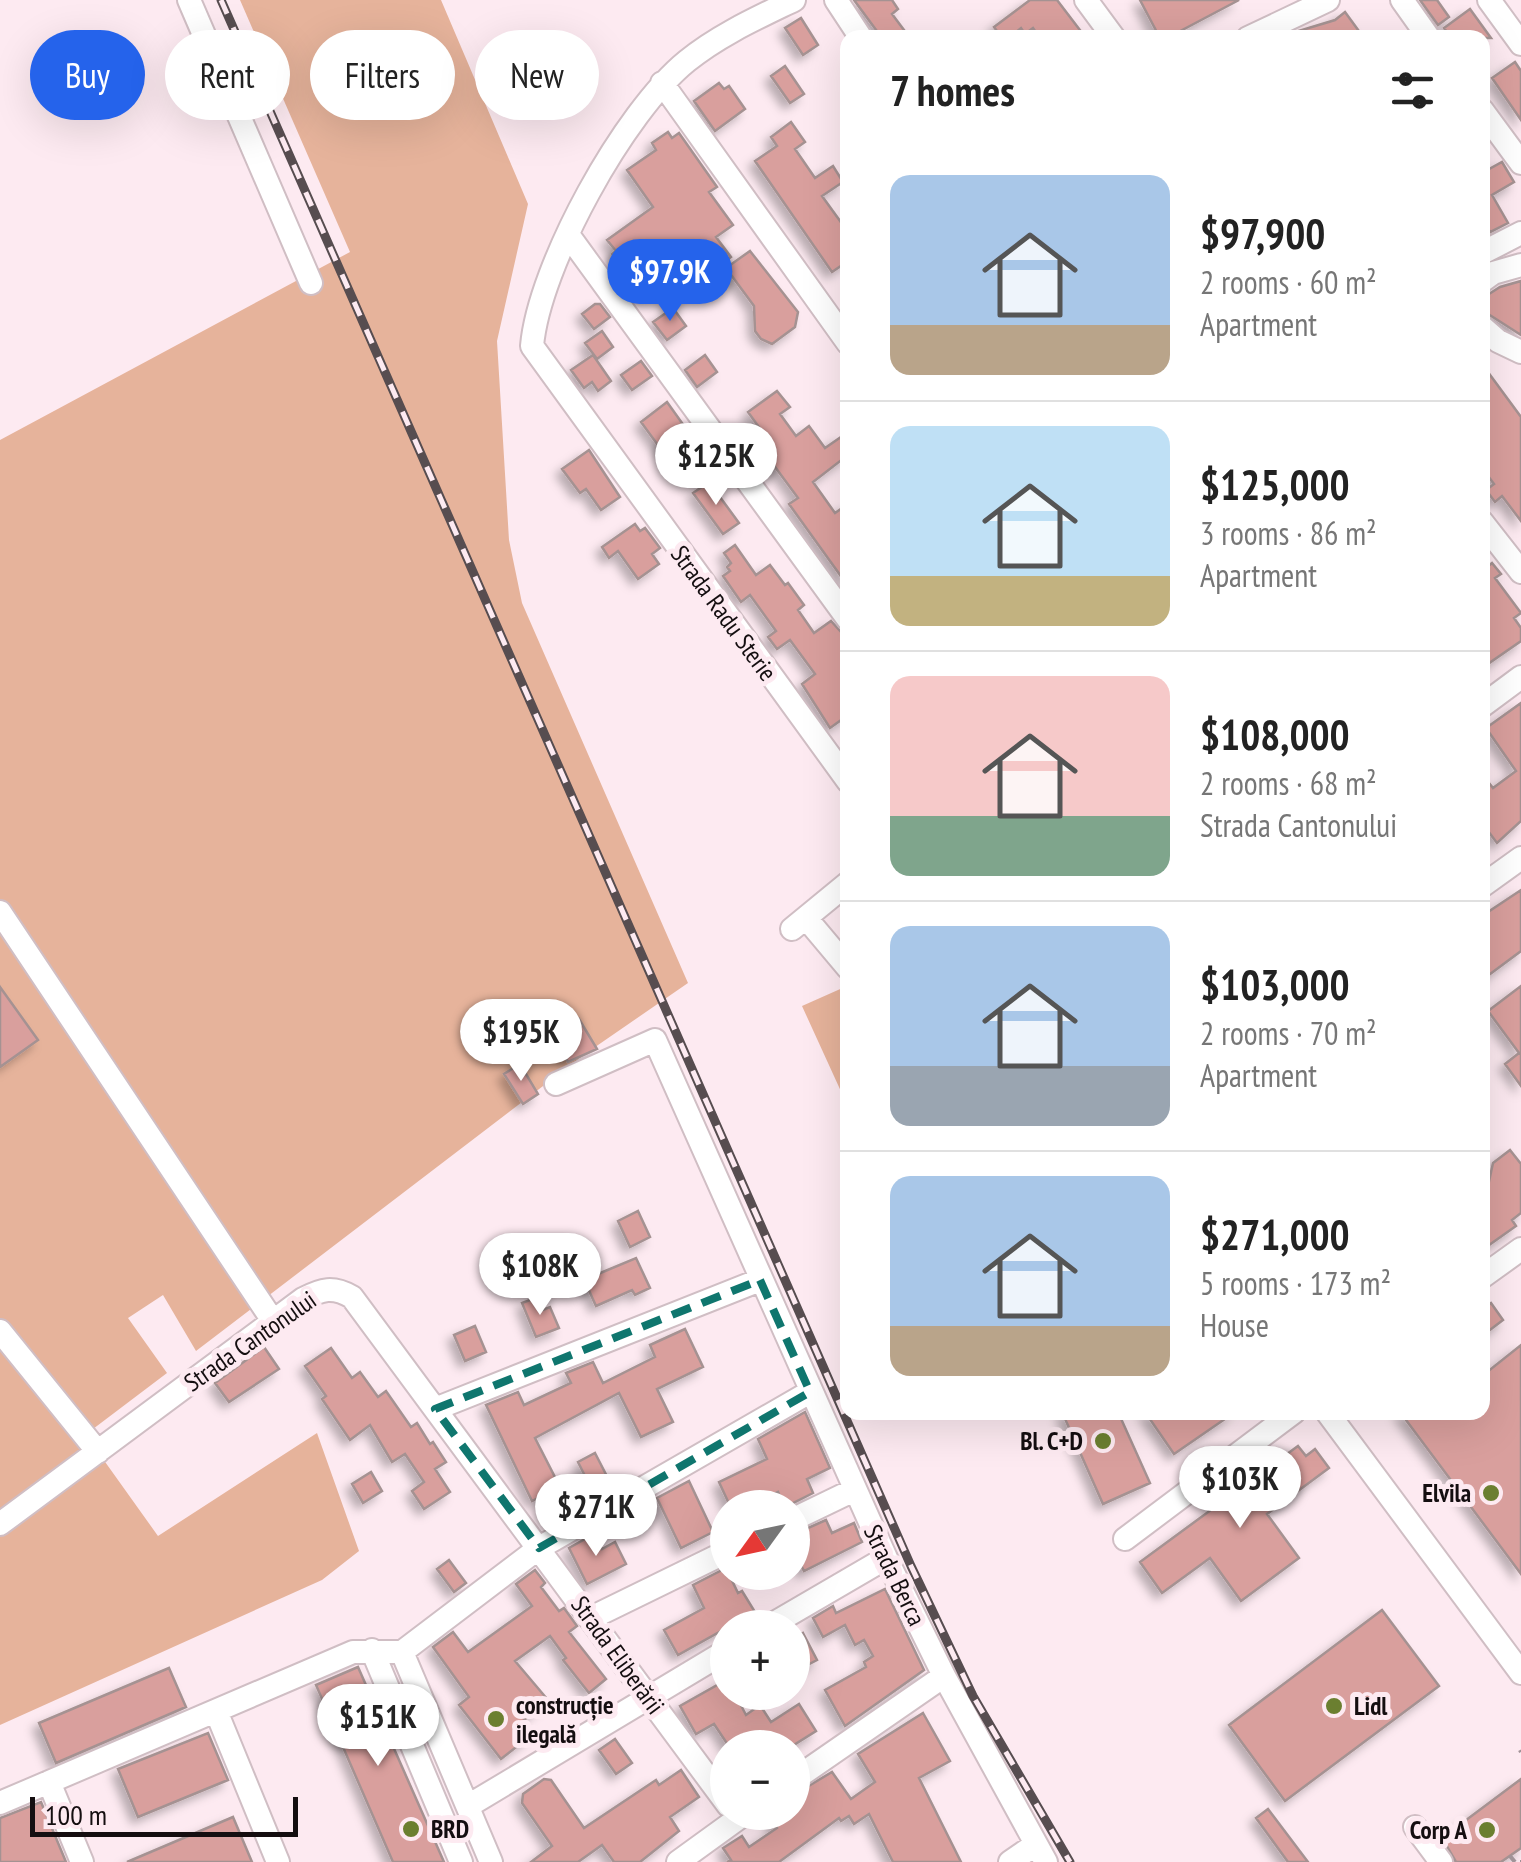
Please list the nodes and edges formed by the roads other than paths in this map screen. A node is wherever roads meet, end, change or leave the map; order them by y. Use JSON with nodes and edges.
{"nodes":[{"id":1,"x":189,"y":0,"type":"edge"},
{"id":2,"x":794,"y":0,"type":"edge"},
{"id":3,"x":836,"y":0,"type":"edge"},
{"id":4,"x":1086,"y":0,"type":"edge"},
{"id":5,"x":1328,"y":0,"type":"edge"},
{"id":6,"x":1402,"y":0,"type":"edge"},
{"id":7,"x":1489,"y":0,"type":"edge"},
{"id":8,"x":856,"y":30,"type":"edge"},
{"id":9,"x":1108,"y":30,"type":"edge"},
{"id":10,"x":1268,"y":30,"type":"edge"},
{"id":11,"x":1423,"y":30,"type":"edge"},
{"id":12,"x":1521,"y":44,"type":"edge"},
{"id":13,"x":662,"y":84,"type":"junction"},
{"id":14,"x":1490,"y":121,"type":"edge"},
{"id":15,"x":1521,"y":162,"type":"edge"},
{"id":16,"x":1521,"y":232,"type":"edge"},
{"id":17,"x":569,"y":236,"type":"junction"},
{"id":18,"x":1490,"y":249,"type":"edge"},
{"id":19,"x":1521,"y":265,"type":"edge"},
{"id":20,"x":1490,"y":275,"type":"edge"},
{"id":21,"x":311,"y":283,"type":"dead end"},
{"id":22,"x":840,"y":332,"type":"edge"},
{"id":23,"x":1490,"y":334,"type":"edge"},
{"id":24,"x":1521,"y":352,"type":"edge"},
{"id":25,"x":1490,"y":532,"type":"edge"},
{"id":26,"x":1521,"y":572,"type":"edge"},
{"id":27,"x":840,"y":608,"type":"edge"},
{"id":28,"x":1521,"y":677,"type":"edge"},
{"id":29,"x":1490,"y":700,"type":"edge"},
{"id":30,"x":840,"y":770,"type":"edge"},
{"id":31,"x":1521,"y":858,"type":"edge"},
{"id":32,"x":1490,"y":880,"type":"edge"},
{"id":33,"x":840,"y":890,"type":"edge"},
{"id":34,"x":0,"y":912,"type":"edge"},
{"id":35,"x":840,"y":961,"type":"edge"},
{"id":36,"x":556,"y":1084,"type":"dead end"},
{"id":37,"x":1521,"y":1249,"type":"edge"},
{"id":38,"x":1490,"y":1271,"type":"edge"},
{"id":39,"x":760,"y":1280,"type":"junction"},
{"id":40,"x":273,"y":1321,"type":"junction"},
{"id":41,"x":0,"y":1331,"type":"edge"},
{"id":42,"x":810,"y":1392,"type":"junction"},
{"id":43,"x":435,"y":1409,"type":"junction"},
{"id":44,"x":1283,"y":1420,"type":"edge"},
{"id":45,"x":1333,"y":1420,"type":"edge"},
{"id":46,"x":98,"y":1452,"type":"junction"},
{"id":47,"x":854,"y":1490,"type":"junction"},
{"id":48,"x":810,"y":1511,"type":"edge"},
{"id":49,"x":0,"y":1524,"type":"edge"},
{"id":50,"x":1124,"y":1540,"type":"dead end"},
{"id":51,"x":539,"y":1548,"type":"junction"},
{"id":52,"x":886,"y":1558,"type":"junction"},
{"id":53,"x":710,"y":1560,"type":"edge"},
{"id":54,"x":797,"y":1610,"type":"edge"},
{"id":55,"x":590,"y":1618,"type":"junction"},
{"id":56,"x":372,"y":1650,"type":"junction"},
{"id":57,"x":402,"y":1652,"type":"junction"},
{"id":58,"x":710,"y":1660,"type":"edge"},
{"id":59,"x":1521,"y":1674,"type":"edge"},
{"id":60,"x":944,"y":1676,"type":"junction"},
{"id":61,"x":648,"y":1696,"type":"junction"},
{"id":62,"x":216,"y":1711,"type":"junction"},
{"id":63,"x":810,"y":1769,"type":"edge"},
{"id":64,"x":710,"y":1778,"type":"edge"},
{"id":65,"x":49,"y":1782,"type":"junction"},
{"id":66,"x":0,"y":1803,"type":"edge"},
{"id":67,"x":468,"y":1806,"type":"junction"},
{"id":68,"x":1415,"y":1828,"type":"dead end"},
{"id":69,"x":715,"y":1830,"type":"edge"},
{"id":70,"x":1040,"y":1853,"type":"edge"},
{"id":71,"x":82,"y":1862,"type":"edge"},
{"id":72,"x":278,"y":1862,"type":"edge"},
{"id":73,"x":461,"y":1862,"type":"edge"},
{"id":74,"x":492,"y":1862,"type":"edge"},
{"id":75,"x":678,"y":1862,"type":"edge"},
{"id":76,"x":1010,"y":1862,"type":"edge"},
{"id":77,"x":1441,"y":1862,"type":"edge"}],
"edges":[{"from":1,"to":21,"type":"street"},
{"from":2,"to":13,"type":"street"},
{"from":3,"to":8,"type":"street"},
{"from":4,"to":9,"type":"street"},
{"from":5,"to":10,"type":"street"},
{"from":6,"to":11,"type":"street"},
{"from":7,"to":12,"type":"street"},
{"from":13,"to":17,"type":"street"},
{"from":13,"to":22,"type":"street"},
{"from":14,"to":15,"type":"street"},
{"from":16,"to":18,"type":"street"},
{"from":17,"to":27,"type":"street"},
{"from":17,"to":30,"type":"street","name":"Strada Radu Sterie"},
{"from":19,"to":20,"type":"street"},
{"from":23,"to":24,"type":"street"},
{"from":25,"to":26,"type":"street"},
{"from":28,"to":29,"type":"street"},
{"from":31,"to":32,"type":"street"},
{"from":33,"to":35,"type":"street"},
{"from":34,"to":40,"type":"street"},
{"from":36,"to":39,"type":"street","name":"Strada Berca"},
{"from":37,"to":38,"type":"street"},
{"from":39,"to":42,"type":"street","name":"Strada Berca"},
{"from":39,"to":43,"type":"street"},
{"from":40,"to":43,"type":"street","name":"Strada Cantonului"},
{"from":40,"to":46,"type":"street","name":"Strada Cantonului"},
{"from":41,"to":46,"type":"street"},
{"from":42,"to":47,"type":"street","name":"Strada Berca"},
{"from":42,"to":51,"type":"street"},
{"from":43,"to":51,"type":"street","name":"Strada Eliberării"},
{"from":44,"to":50,"type":"street"},
{"from":45,"to":59,"type":"street"},
{"from":46,"to":49,"type":"street","name":"Strada Cantonului"},
{"from":47,"to":48,"type":"street"},
{"from":47,"to":52,"type":"street","name":"Strada Berca"},
{"from":51,"to":55,"type":"street","name":"Strada Eliberării"},
{"from":51,"to":57,"type":"street"},
{"from":52,"to":54,"type":"street"},
{"from":52,"to":60,"type":"street","name":"Strada Berca"},
{"from":53,"to":55,"type":"street"},
{"from":55,"to":61,"type":"street","name":"Strada Eliberării"},
{"from":56,"to":57,"type":"street"},
{"from":56,"to":62,"type":"street"},
{"from":56,"to":73,"type":"street"},
{"from":57,"to":67,"type":"street"},
{"from":58,"to":61,"type":"street"},
{"from":60,"to":63,"type":"street"},
{"from":60,"to":70,"type":"street","name":"Strada Berca"},
{"from":61,"to":64,"type":"street","name":"Strada Eliberării"},
{"from":61,"to":67,"type":"street"},
{"from":62,"to":65,"type":"street"},
{"from":62,"to":72,"type":"street"},
{"from":65,"to":66,"type":"street"},
{"from":65,"to":71,"type":"street"},
{"from":67,"to":74,"type":"street"},
{"from":68,"to":77,"type":"street"},
{"from":69,"to":75,"type":"street"},
{"from":70,"to":76,"type":"street"}]}
